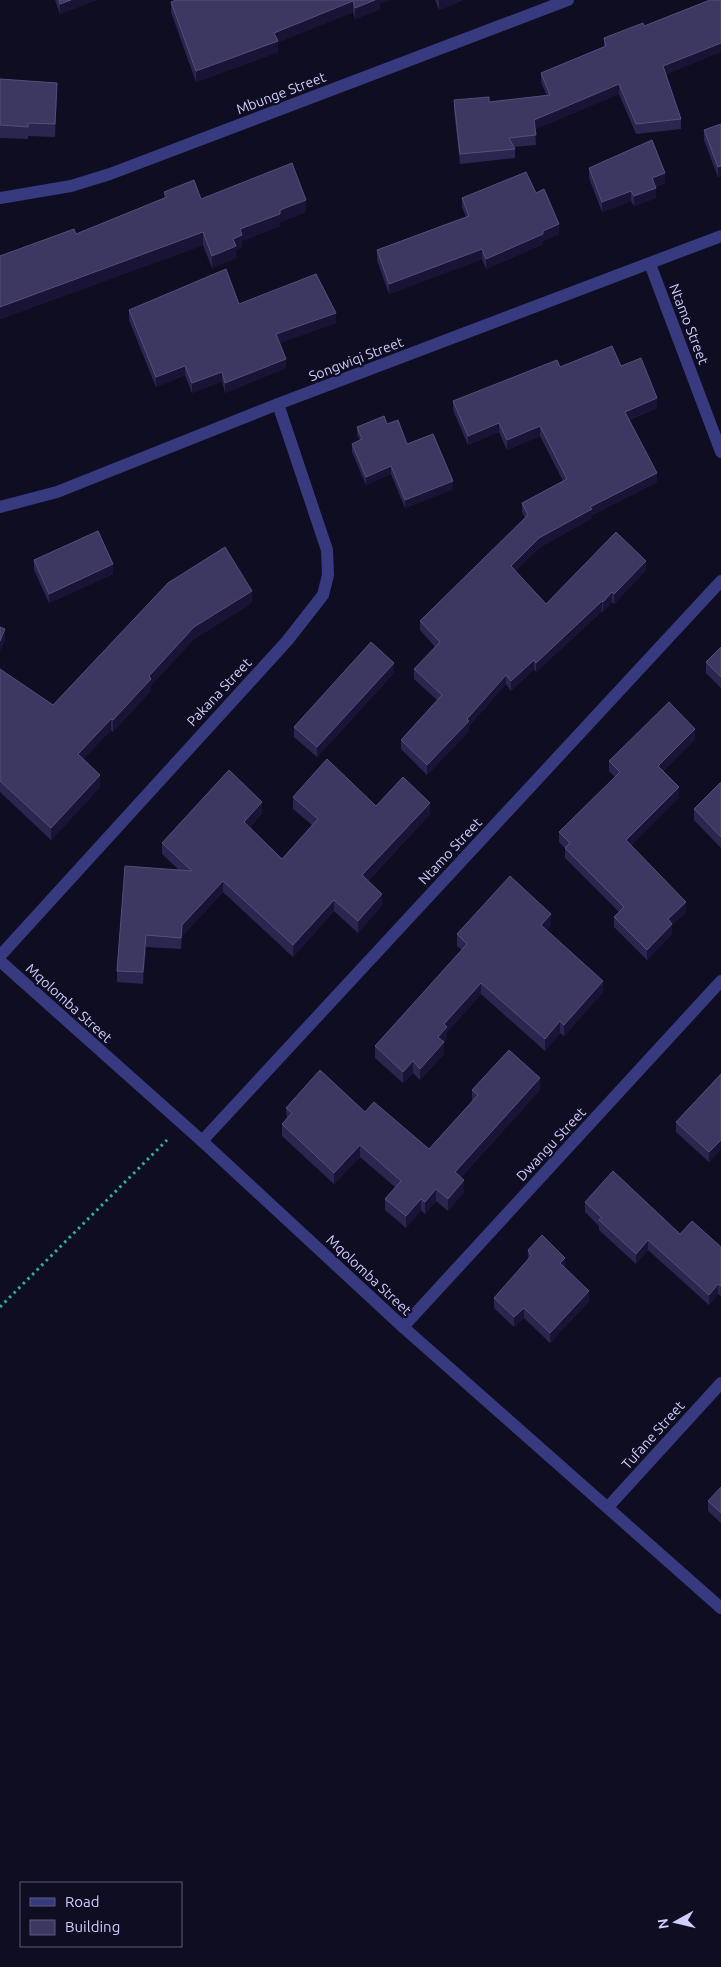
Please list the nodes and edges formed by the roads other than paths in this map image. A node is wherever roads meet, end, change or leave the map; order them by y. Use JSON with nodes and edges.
{"nodes":[{"id":1,"x":568,"y":0,"type":"edge"},
{"id":2,"x":0,"y":198,"type":"edge"},
{"id":3,"x":721,"y":236,"type":"edge"},
{"id":4,"x":650,"y":264,"type":"junction"},
{"id":5,"x":278,"y":404,"type":"junction"},
{"id":6,"x":721,"y":452,"type":"edge"},
{"id":7,"x":0,"y":507,"type":"edge"},
{"id":8,"x":721,"y":581,"type":"edge"},
{"id":9,"x":0,"y":956,"type":"edge"},
{"id":10,"x":0,"y":961,"type":"edge"},
{"id":11,"x":721,"y":982,"type":"edge"},
{"id":12,"x":202,"y":1141,"type":"junction"},
{"id":13,"x":403,"y":1327,"type":"junction"},
{"id":14,"x":721,"y":1383,"type":"edge"},
{"id":15,"x":608,"y":1507,"type":"junction"},
{"id":16,"x":721,"y":1608,"type":"edge"}],
"edges":[{"from":1,"to":2,"type":"street","name":"Mbunge Street"},
{"from":3,"to":4,"type":"street","name":"Songwiqi Street"},
{"from":4,"to":5,"type":"street","name":"Songwiqi Street"},
{"from":4,"to":6,"type":"street","name":"Ntamo Street"},
{"from":5,"to":7,"type":"street","name":"Songwiqi Street"},
{"from":5,"to":9,"type":"street","name":"Pakana Street"},
{"from":8,"to":12,"type":"street","name":"Ntamo Street"},
{"from":10,"to":12,"type":"street","name":"Mqolomba Street"},
{"from":11,"to":13,"type":"street","name":"Dwangu Street"},
{"from":12,"to":13,"type":"street","name":"Mqolomba Street"},
{"from":13,"to":15,"type":"street","name":"Mqolomba Street"},
{"from":14,"to":15,"type":"street","name":"Tufane Street"},
{"from":15,"to":16,"type":"street","name":"Mqolomba Street"}]}
